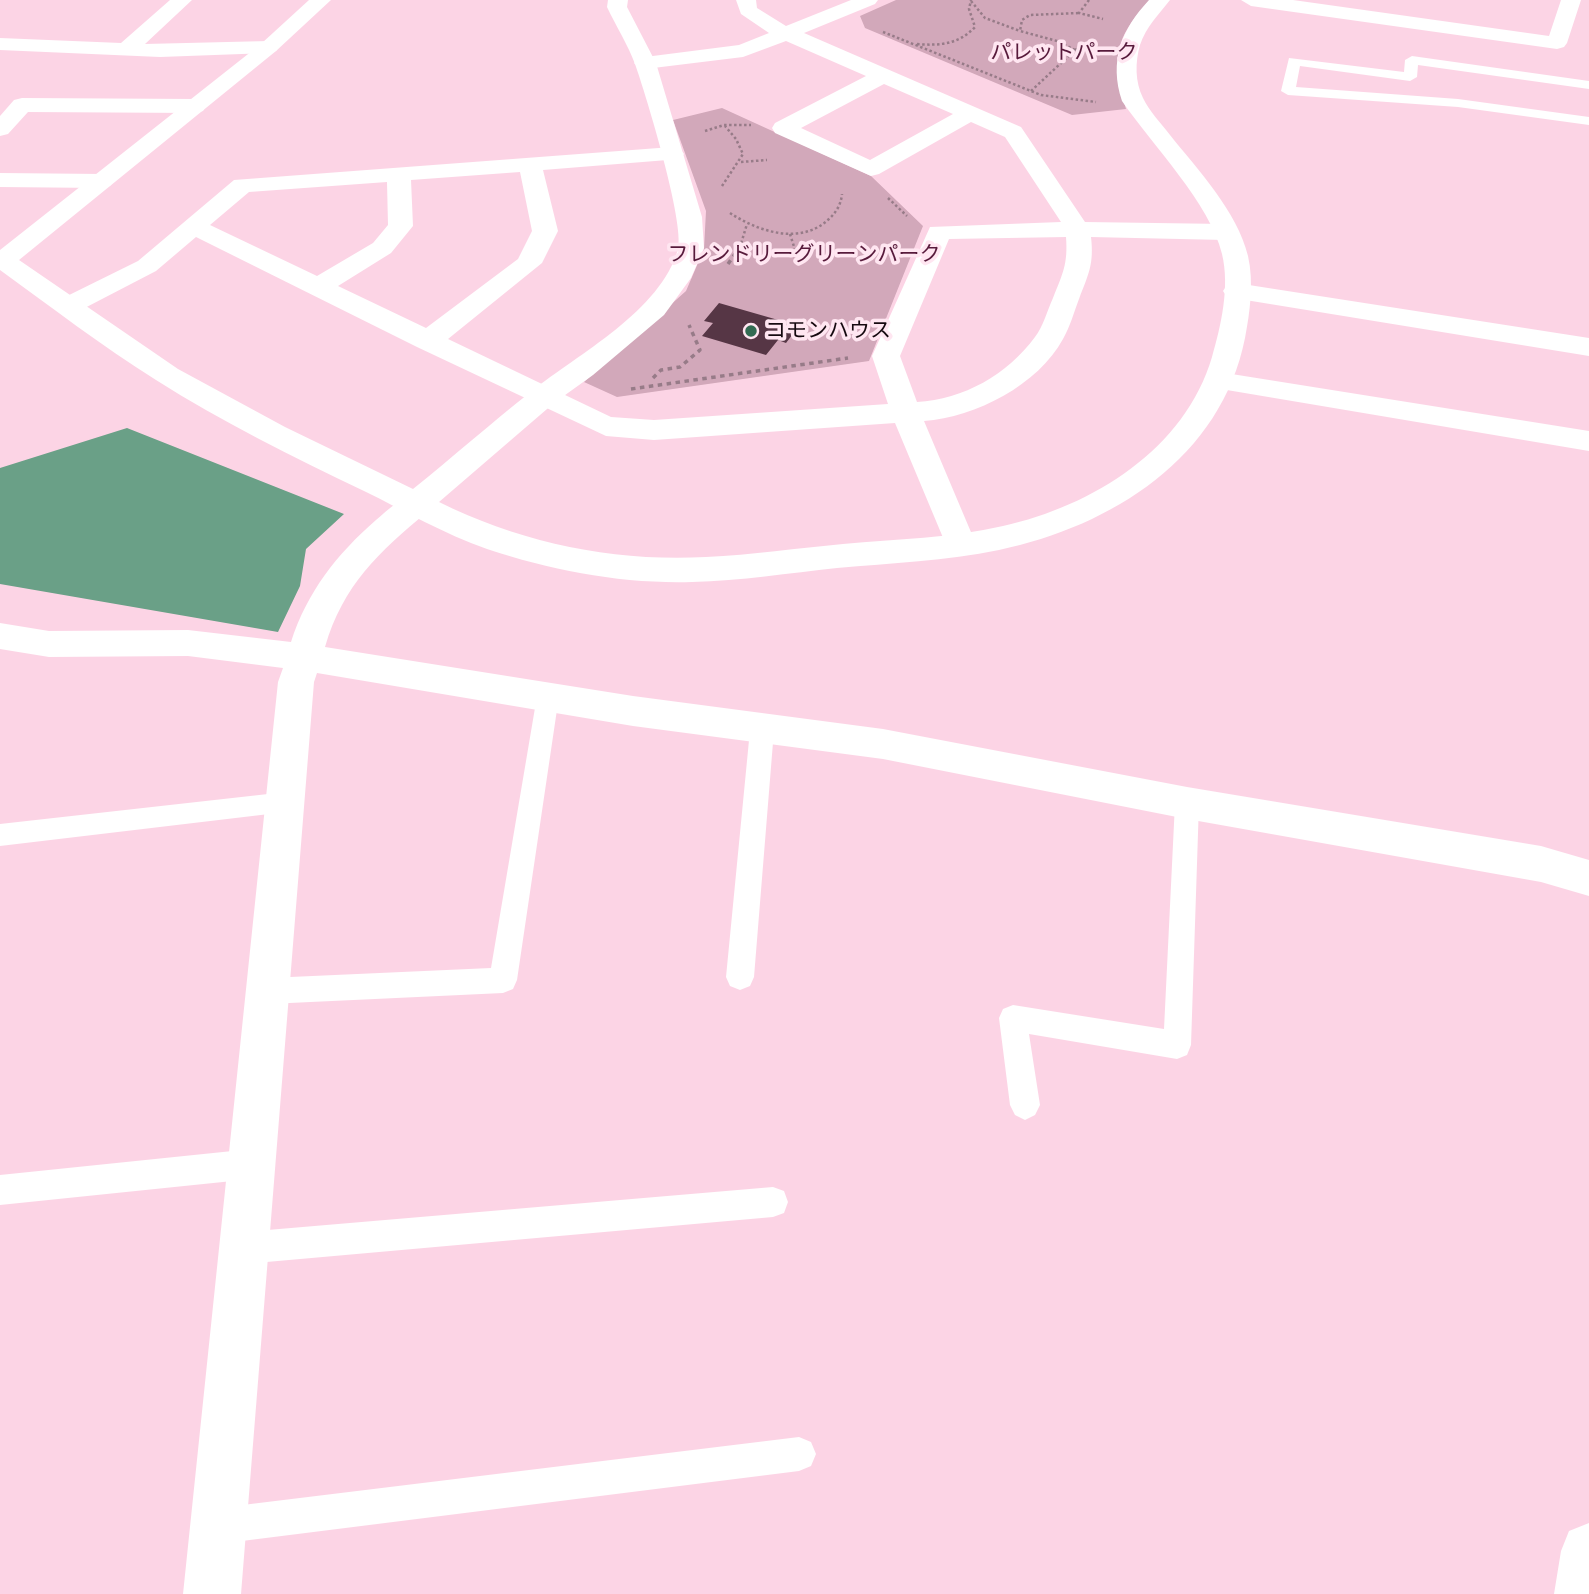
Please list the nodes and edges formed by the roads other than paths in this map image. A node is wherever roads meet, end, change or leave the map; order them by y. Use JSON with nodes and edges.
{"nodes":[{"id":1,"x":182,"y":0,"type":"edge"},
{"id":2,"x":321,"y":0,"type":"edge"},
{"id":3,"x":618,"y":0,"type":"edge"},
{"id":4,"x":746,"y":0,"type":"edge"},
{"id":5,"x":868,"y":0,"type":"edge"},
{"id":6,"x":1160,"y":0,"type":"edge"},
{"id":7,"x":1251,"y":0,"type":"edge"},
{"id":8,"x":1571,"y":0,"type":"edge"},
{"id":9,"x":1273,"y":1,"type":"edge"},
{"id":10,"x":785,"y":34,"type":"junction"},
{"id":11,"x":0,"y":44,"type":"edge"},
{"id":12,"x":269,"y":47,"type":"junction"},
{"id":13,"x":126,"y":50,"type":"junction"},
{"id":14,"x":645,"y":63,"type":"junction"},
{"id":15,"x":884,"y":75,"type":"junction"},
{"id":16,"x":1589,"y":85,"type":"edge"},
{"id":17,"x":195,"y":106,"type":"junction"},
{"id":18,"x":971,"y":113,"type":"junction"},
{"id":19,"x":1589,"y":121,"type":"edge"},
{"id":20,"x":0,"y":129,"type":"edge"},
{"id":21,"x":671,"y":151,"type":"junction"},
{"id":22,"x":530,"y":165,"type":"junction"},
{"id":23,"x":399,"y":175,"type":"junction"},
{"id":24,"x":0,"y":180,"type":"edge"},
{"id":25,"x":102,"y":181,"type":"junction"},
{"id":26,"x":192,"y":226,"type":"junction"},
{"id":27,"x":1078,"y":229,"type":"junction"},
{"id":28,"x":1225,"y":232,"type":"junction"},
{"id":29,"x":2,"y":261,"type":"edge"},
{"id":30,"x":318,"y":287,"type":"junction"},
{"id":31,"x":1236,"y":291,"type":"junction"},
{"id":32,"x":68,"y":306,"type":"junction"},
{"id":33,"x":427,"y":341,"type":"junction"},
{"id":34,"x":1589,"y":347,"type":"edge"},
{"id":35,"x":1219,"y":381,"type":"junction"},
{"id":36,"x":544,"y":396,"type":"junction"},
{"id":37,"x":906,"y":413,"type":"junction"},
{"id":38,"x":1589,"y":441,"type":"edge"},
{"id":39,"x":416,"y":504,"type":"junction"},
{"id":40,"x":960,"y":544,"type":"junction"},
{"id":41,"x":0,"y":636,"type":"edge"},
{"id":42,"x":305,"y":657,"type":"junction"},
{"id":43,"x":548,"y":696,"type":"junction"},
{"id":44,"x":762,"y":730,"type":"junction"},
{"id":45,"x":286,"y":802,"type":"junction"},
{"id":46,"x":1187,"y":803,"type":"junction"},
{"id":47,"x":0,"y":835,"type":"edge"},
{"id":48,"x":1589,"y":878,"type":"edge"},
{"id":49,"x":740,"y":977,"type":"dead end"},
{"id":50,"x":268,"y":990,"type":"junction"},
{"id":51,"x":1025,"y":1105,"type":"dead end"},
{"id":52,"x":252,"y":1164,"type":"junction"},
{"id":53,"x":0,"y":1190,"type":"edge"},
{"id":54,"x":773,"y":1202,"type":"dead end"},
{"id":55,"x":244,"y":1248,"type":"junction"},
{"id":56,"x":799,"y":1454,"type":"dead end"},
{"id":57,"x":218,"y":1526,"type":"junction"},
{"id":58,"x":1589,"y":1551,"type":"edge"},
{"id":59,"x":212,"y":1594,"type":"edge"},
{"id":60,"x":1583,"y":1594,"type":"edge"}],
"edges":[{"from":1,"to":13,"type":"street"},
{"from":2,"to":12,"type":"street"},
{"from":3,"to":14,"type":"street"},
{"from":4,"to":10,"type":"street"},
{"from":5,"to":10,"type":"street"},
{"from":6,"to":28,"type":"street"},
{"from":7,"to":9,"type":"street"},
{"from":8,"to":9,"type":"street"},
{"from":10,"to":14,"type":"street"},
{"from":10,"to":15,"type":"street"},
{"from":11,"to":13,"type":"street"},
{"from":12,"to":13,"type":"street"},
{"from":12,"to":17,"type":"street"},
{"from":14,"to":21,"type":"street"},
{"from":15,"to":18,"type":"street"},
{"from":15,"to":18,"type":"street"},
{"from":16,"to":19,"type":"lane"},
{"from":17,"to":20,"type":"street"},
{"from":17,"to":25,"type":"street"},
{"from":18,"to":27,"type":"street"},
{"from":21,"to":22,"type":"street"},
{"from":21,"to":36,"type":"street"},
{"from":22,"to":23,"type":"street"},
{"from":22,"to":33,"type":"street"},
{"from":23,"to":26,"type":"street"},
{"from":23,"to":30,"type":"street"},
{"from":24,"to":25,"type":"street"},
{"from":25,"to":29,"type":"street"},
{"from":26,"to":30,"type":"street"},
{"from":26,"to":32,"type":"street"},
{"from":27,"to":28,"type":"street"},
{"from":27,"to":37,"type":"street"},
{"from":27,"to":37,"type":"street"},
{"from":28,"to":31,"type":"street"},
{"from":29,"to":32,"type":"street"},
{"from":30,"to":33,"type":"street"},
{"from":31,"to":34,"type":"street"},
{"from":31,"to":35,"type":"street"},
{"from":32,"to":39,"type":"street"},
{"from":33,"to":36,"type":"street"},
{"from":35,"to":38,"type":"street"},
{"from":35,"to":40,"type":"street"},
{"from":36,"to":37,"type":"street"},
{"from":36,"to":39,"type":"street"},
{"from":37,"to":40,"type":"street"},
{"from":39,"to":40,"type":"street"},
{"from":39,"to":42,"type":"street"},
{"from":41,"to":42,"type":"street"},
{"from":42,"to":43,"type":"street"},
{"from":42,"to":45,"type":"street"},
{"from":43,"to":44,"type":"street"},
{"from":43,"to":50,"type":"lane"},
{"from":44,"to":46,"type":"street"},
{"from":44,"to":49,"type":"lane"},
{"from":45,"to":47,"type":"lane"},
{"from":45,"to":50,"type":"street"},
{"from":46,"to":48,"type":"street"},
{"from":46,"to":51,"type":"lane"},
{"from":50,"to":52,"type":"street"},
{"from":52,"to":53,"type":"lane"},
{"from":52,"to":55,"type":"street"},
{"from":54,"to":55,"type":"lane"},
{"from":55,"to":57,"type":"street"},
{"from":56,"to":57,"type":"lane"},
{"from":57,"to":59,"type":"street"},
{"from":58,"to":60,"type":"street"}]}
